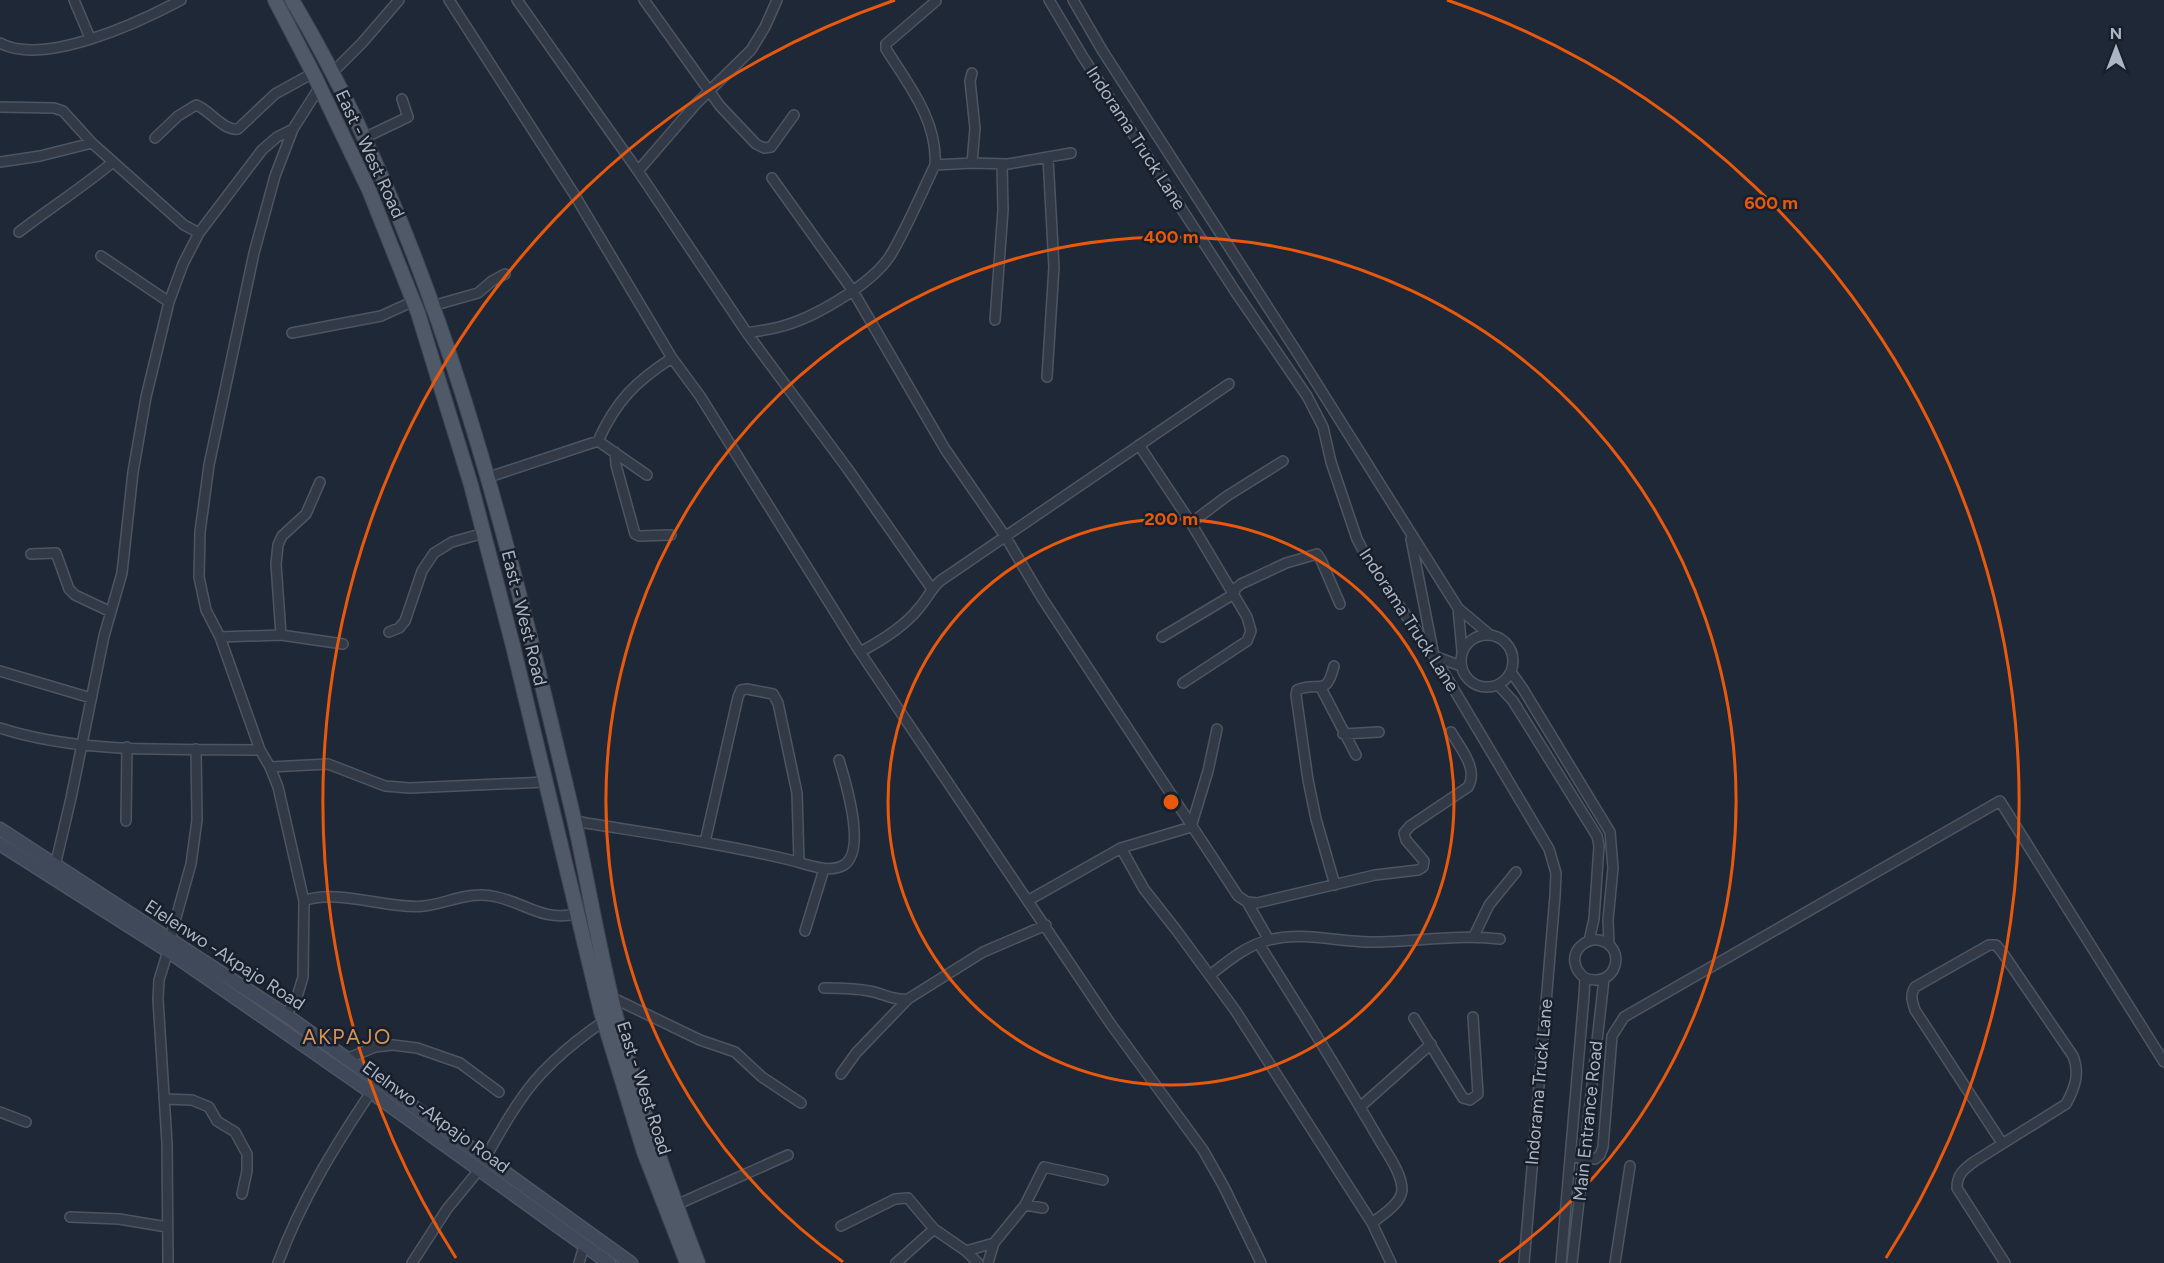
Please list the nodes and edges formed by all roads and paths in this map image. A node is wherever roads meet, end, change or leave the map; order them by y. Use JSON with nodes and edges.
{"nodes":[{"id":1,"x":74,"y":0,"type":"edge"},
{"id":2,"x":181,"y":0,"type":"edge"},
{"id":3,"x":275,"y":0,"type":"edge"},
{"id":4,"x":292,"y":0,"type":"edge"},
{"id":5,"x":399,"y":0,"type":"edge"},
{"id":6,"x":449,"y":0,"type":"edge"},
{"id":7,"x":517,"y":0,"type":"edge"},
{"id":8,"x":644,"y":0,"type":"edge"},
{"id":9,"x":777,"y":0,"type":"edge"},
{"id":10,"x":1049,"y":0,"type":"edge"},
{"id":11,"x":1073,"y":0,"type":"edge"},
{"id":12,"x":936,"y":1,"type":"edge"},
{"id":13,"x":90,"y":38,"type":"junction"},
{"id":14,"x":0,"y":43,"type":"edge"},
{"id":15,"x":333,"y":72,"type":"junction"},
{"id":16,"x":313,"y":73,"type":"junction"},
{"id":17,"x":972,"y":73,"type":"dead end"},
{"id":18,"x":320,"y":88,"type":"junction"},
{"id":19,"x":709,"y":90,"type":"junction"},
{"id":20,"x":402,"y":99,"type":"dead end"},
{"id":21,"x":0,"y":107,"type":"edge"},
{"id":22,"x":794,"y":115,"type":"dead end"},
{"id":23,"x":293,"y":129,"type":"junction"},
{"id":24,"x":155,"y":138,"type":"dead end"},
{"id":25,"x":364,"y":138,"type":"junction"},
{"id":26,"x":92,"y":143,"type":"junction"},
{"id":27,"x":1071,"y":153,"type":"dead end"},
{"id":28,"x":1048,"y":158,"type":"junction"},
{"id":29,"x":0,"y":162,"type":"edge"},
{"id":30,"x":113,"y":162,"type":"junction"},
{"id":31,"x":972,"y":163,"type":"junction"},
{"id":32,"x":1002,"y":164,"type":"junction"},
{"id":33,"x":935,"y":165,"type":"junction"},
{"id":34,"x":638,"y":171,"type":"junction"},
{"id":35,"x":772,"y":178,"type":"dead end"},
{"id":36,"x":19,"y":232,"type":"dead end"},
{"id":37,"x":198,"y":233,"type":"junction"},
{"id":38,"x":101,"y":256,"type":"dead end"},
{"id":39,"x":505,"y":274,"type":"dead end"},
{"id":40,"x":853,"y":291,"type":"junction"},
{"id":41,"x":414,"y":301,"type":"junction"},
{"id":42,"x":169,"y":302,"type":"junction"},
{"id":43,"x":432,"y":306,"type":"junction"},
{"id":44,"x":995,"y":320,"type":"dead end"},
{"id":45,"x":292,"y":333,"type":"dead end"},
{"id":46,"x":747,"y":333,"type":"junction"},
{"id":47,"x":1300,"y":357,"type":"junction"},
{"id":48,"x":672,"y":358,"type":"junction"},
{"id":49,"x":1283,"y":361,"type":"junction"},
{"id":50,"x":1047,"y":377,"type":"dead end"},
{"id":51,"x":1229,"y":384,"type":"dead end"},
{"id":52,"x":598,"y":441,"type":"junction"},
{"id":53,"x":1139,"y":445,"type":"junction"},
{"id":54,"x":615,"y":452,"type":"junction"},
{"id":55,"x":1283,"y":461,"type":"dead end"},
{"id":56,"x":647,"y":475,"type":"dead end"},
{"id":57,"x":489,"y":477,"type":"junction"},
{"id":58,"x":320,"y":482,"type":"dead end"},
{"id":59,"x":1191,"y":523,"type":"junction"},
{"id":60,"x":1409,"y":532,"type":"junction"},
{"id":61,"x":484,"y":533,"type":"junction"},
{"id":62,"x":671,"y":535,"type":"dead end"},
{"id":63,"x":1005,"y":536,"type":"junction"},
{"id":64,"x":31,"y":554,"type":"dead end"},
{"id":65,"x":932,"y":589,"type":"junction"},
{"id":66,"x":1234,"y":594,"type":"junction"},
{"id":67,"x":1341,"y":604,"type":"dead end"},
{"id":68,"x":1458,"y":608,"type":"junction"},
{"id":69,"x":111,"y":612,"type":"junction"},
{"id":70,"x":389,"y":632,"type":"dead end"},
{"id":71,"x":281,"y":635,"type":"junction"},
{"id":72,"x":1490,"y":635,"type":"junction"},
{"id":73,"x":220,"y":637,"type":"junction"},
{"id":74,"x":1162,"y":637,"type":"dead end"},
{"id":75,"x":343,"y":645,"type":"dead end"},
{"id":76,"x":1462,"y":651,"type":"junction"},
{"id":77,"x":860,"y":652,"type":"junction"},
{"id":78,"x":1434,"y":656,"type":"junction"},
{"id":79,"x":1334,"y":666,"type":"dead end"},
{"id":80,"x":1461,"y":666,"type":"junction"},
{"id":81,"x":0,"y":671,"type":"edge"},
{"id":82,"x":1510,"y":672,"type":"junction"},
{"id":83,"x":1183,"y":683,"type":"dead end"},
{"id":84,"x":1498,"y":685,"type":"junction"},
{"id":85,"x":1321,"y":688,"type":"junction"},
{"id":86,"x":92,"y":698,"type":"junction"},
{"id":87,"x":0,"y":728,"type":"edge"},
{"id":88,"x":1217,"y":729,"type":"dead end"},
{"id":89,"x":1379,"y":732,"type":"dead end"},
{"id":90,"x":1450,"y":732,"type":"dead end"},
{"id":91,"x":1343,"y":734,"type":"junction"},
{"id":92,"x":81,"y":745,"type":"junction"},
{"id":93,"x":127,"y":747,"type":"junction"},
{"id":94,"x":196,"y":750,"type":"junction"},
{"id":95,"x":260,"y":750,"type":"junction"},
{"id":96,"x":1356,"y":755,"type":"dead end"},
{"id":97,"x":839,"y":760,"type":"dead end"},
{"id":98,"x":270,"y":767,"type":"junction"},
{"id":99,"x":546,"y":782,"type":"junction"},
{"id":100,"x":126,"y":821,"type":"dead end"},
{"id":101,"x":574,"y":821,"type":"junction"},
{"id":102,"x":1191,"y":827,"type":"junction"},
{"id":103,"x":0,"y":829,"type":"edge"},
{"id":104,"x":705,"y":842,"type":"junction"},
{"id":105,"x":0,"y":844,"type":"edge"},
{"id":106,"x":1121,"y":848,"type":"junction"},
{"id":107,"x":799,"y":862,"type":"junction"},
{"id":108,"x":55,"y":866,"type":"junction"},
{"id":109,"x":824,"y":869,"type":"junction"},
{"id":110,"x":1516,"y":872,"type":"dead end"},
{"id":111,"x":1335,"y":885,"type":"junction"},
{"id":112,"x":1029,"y":900,"type":"junction"},
{"id":113,"x":304,"y":901,"type":"junction"},
{"id":114,"x":1247,"y":902,"type":"junction"},
{"id":115,"x":576,"y":914,"type":"junction"},
{"id":116,"x":1046,"y":925,"type":"junction"},
{"id":117,"x":805,"y":931,"type":"dead end"},
{"id":118,"x":1474,"y":936,"type":"junction"},
{"id":119,"x":1500,"y":939,"type":"dead end"},
{"id":120,"x":1588,"y":941,"type":"junction"},
{"id":121,"x":1264,"y":942,"type":"junction"},
{"id":122,"x":169,"y":945,"type":"junction"},
{"id":123,"x":1609,"y":945,"type":"junction"},
{"id":124,"x":1210,"y":975,"type":"junction"},
{"id":125,"x":1585,"y":978,"type":"junction"},
{"id":126,"x":1604,"y":979,"type":"junction"},
{"id":127,"x":824,"y":988,"type":"dead end"},
{"id":128,"x":611,"y":997,"type":"junction"},
{"id":129,"x":908,"y":999,"type":"junction"},
{"id":130,"x":286,"y":1015,"type":"junction"},
{"id":131,"x":1473,"y":1017,"type":"dead end"},
{"id":132,"x":1413,"y":1018,"type":"dead end"},
{"id":133,"x":604,"y":1021,"type":"junction"},
{"id":134,"x":1431,"y":1044,"type":"junction"},
{"id":135,"x":346,"y":1059,"type":"junction"},
{"id":136,"x":2164,"y":1062,"type":"edge"},
{"id":137,"x":841,"y":1074,"type":"dead end"},
{"id":138,"x":371,"y":1092,"type":"junction"},
{"id":139,"x":499,"y":1092,"type":"dead end"},
{"id":140,"x":164,"y":1099,"type":"junction"},
{"id":141,"x":801,"y":1103,"type":"dead end"},
{"id":142,"x":1360,"y":1107,"type":"junction"},
{"id":143,"x":0,"y":1112,"type":"edge"},
{"id":144,"x":26,"y":1122,"type":"dead end"},
{"id":145,"x":2002,"y":1143,"type":"junction"},
{"id":146,"x":788,"y":1155,"type":"dead end"},
{"id":147,"x":1571,"y":1157,"type":"junction"},
{"id":148,"x":1585,"y":1159,"type":"junction"},
{"id":149,"x":482,"y":1164,"type":"junction"},
{"id":150,"x":1630,"y":1166,"type":"dead end"},
{"id":151,"x":1103,"y":1180,"type":"dead end"},
{"id":152,"x":242,"y":1194,"type":"dead end"},
{"id":153,"x":676,"y":1205,"type":"junction"},
{"id":154,"x":1025,"y":1205,"type":"junction"},
{"id":155,"x":1043,"y":1208,"type":"dead end"},
{"id":156,"x":70,"y":1217,"type":"dead end"},
{"id":157,"x":1372,"y":1223,"type":"junction"},
{"id":158,"x":841,"y":1226,"type":"dead end"},
{"id":159,"x":167,"y":1227,"type":"junction"},
{"id":160,"x":934,"y":1229,"type":"junction"},
{"id":161,"x":993,"y":1243,"type":"junction"},
{"id":162,"x":679,"y":1244,"type":"junction"},
{"id":163,"x":584,"y":1246,"type":"junction"},
{"id":164,"x":966,"y":1251,"type":"junction"},
{"id":165,"x":168,"y":1263,"type":"edge"},
{"id":166,"x":278,"y":1263,"type":"edge"},
{"id":167,"x":412,"y":1263,"type":"edge"},
{"id":168,"x":579,"y":1263,"type":"edge"},
{"id":169,"x":609,"y":1263,"type":"edge"},
{"id":170,"x":631,"y":1263,"type":"edge"},
{"id":171,"x":679,"y":1263,"type":"edge"},
{"id":172,"x":687,"y":1263,"type":"edge"},
{"id":173,"x":698,"y":1263,"type":"edge"},
{"id":174,"x":896,"y":1263,"type":"edge"},
{"id":175,"x":978,"y":1263,"type":"edge"},
{"id":176,"x":988,"y":1263,"type":"edge"},
{"id":177,"x":1261,"y":1263,"type":"edge"},
{"id":178,"x":1391,"y":1263,"type":"edge"},
{"id":179,"x":1524,"y":1263,"type":"edge"},
{"id":180,"x":1561,"y":1263,"type":"edge"},
{"id":181,"x":1572,"y":1263,"type":"edge"},
{"id":182,"x":1615,"y":1263,"type":"edge"},
{"id":183,"x":2005,"y":1263,"type":"edge"}],
"edges":[{"from":1,"to":13,"type":"street"},
{"from":2,"to":13,"type":"street"},
{"from":3,"to":16,"type":"main road","name":"East - West Road"},
{"from":4,"to":15,"type":"main road","name":"East - West Road"},
{"from":5,"to":15,"type":"street"},
{"from":6,"to":48,"type":"street"},
{"from":7,"to":34,"type":"street"},
{"from":8,"to":19,"type":"street"},
{"from":9,"to":19,"type":"street"},
{"from":10,"to":49,"type":"street","name":"Indorama Truck Lane"},
{"from":11,"to":47,"type":"street"},
{"from":12,"to":33,"type":"street"},
{"from":13,"to":14,"type":"street"},
{"from":15,"to":25,"type":"main road","name":"East - West Road"},
{"from":16,"to":18,"type":"main road","name":"East - West Road"},
{"from":16,"to":24,"type":"street"},
{"from":17,"to":31,"type":"street"},
{"from":18,"to":23,"type":"street"},
{"from":18,"to":41,"type":"main road","name":"East - West Road"},
{"from":19,"to":22,"type":"street"},
{"from":19,"to":34,"type":"street"},
{"from":20,"to":25,"type":"street"},
{"from":21,"to":26,"type":"street"},
{"from":23,"to":37,"type":"street"},
{"from":23,"to":73,"type":"street"},
{"from":25,"to":43,"type":"main road","name":"East - West Road"},
{"from":26,"to":29,"type":"street"},
{"from":26,"to":30,"type":"street"},
{"from":27,"to":28,"type":"street"},
{"from":28,"to":32,"type":"street"},
{"from":28,"to":50,"type":"street"},
{"from":30,"to":36,"type":"street"},
{"from":30,"to":37,"type":"street"},
{"from":31,"to":32,"type":"street"},
{"from":31,"to":33,"type":"street"},
{"from":32,"to":44,"type":"street"},
{"from":33,"to":40,"type":"street"},
{"from":34,"to":46,"type":"street"},
{"from":35,"to":40,"type":"street"},
{"from":37,"to":42,"type":"street"},
{"from":38,"to":42,"type":"street"},
{"from":39,"to":43,"type":"street"},
{"from":40,"to":46,"type":"street"},
{"from":40,"to":63,"type":"street"},
{"from":41,"to":45,"type":"street"},
{"from":41,"to":61,"type":"main road","name":"East - West Road"},
{"from":42,"to":69,"type":"street"},
{"from":43,"to":57,"type":"main road","name":"East - West Road"},
{"from":46,"to":65,"type":"street"},
{"from":47,"to":49,"type":"street"},
{"from":47,"to":60,"type":"street"},
{"from":48,"to":52,"type":"street"},
{"from":48,"to":77,"type":"street"},
{"from":49,"to":78,"type":"street","name":"Indorama Truck Lane"},
{"from":51,"to":53,"type":"street"},
{"from":52,"to":54,"type":"street"},
{"from":52,"to":57,"type":"street"},
{"from":53,"to":59,"type":"street"},
{"from":53,"to":63,"type":"street"},
{"from":54,"to":56,"type":"street"},
{"from":54,"to":62,"type":"street"},
{"from":55,"to":59,"type":"street"},
{"from":57,"to":101,"type":"main road","name":"East - West Road"},
{"from":58,"to":71,"type":"street"},
{"from":59,"to":66,"type":"street"},
{"from":60,"to":68,"type":"street"},
{"from":60,"to":78,"type":"street"},
{"from":61,"to":70,"type":"street"},
{"from":61,"to":99,"type":"main road","name":"East - West Road"},
{"from":63,"to":65,"type":"street"},
{"from":63,"to":102,"type":"street"},
{"from":64,"to":69,"type":"street"},
{"from":65,"to":77,"type":"street"},
{"from":66,"to":67,"type":"street"},
{"from":66,"to":74,"type":"street"},
{"from":66,"to":83,"type":"street"},
{"from":68,"to":72,"type":"street"},
{"from":68,"to":76,"type":"street"},
{"from":69,"to":86,"type":"street"},
{"from":71,"to":73,"type":"street"},
{"from":71,"to":75,"type":"street"},
{"from":72,"to":76,"type":"street"},
{"from":72,"to":82,"type":"street"},
{"from":73,"to":95,"type":"street"},
{"from":76,"to":80,"type":"street"},
{"from":77,"to":112,"type":"street"},
{"from":78,"to":80,"type":"street"},
{"from":78,"to":179,"type":"street","name":"Indorama Truck Lane"},
{"from":79,"to":85,"type":"street"},
{"from":80,"to":84,"type":"street"},
{"from":81,"to":86,"type":"street"},
{"from":82,"to":84,"type":"street"},
{"from":82,"to":123,"type":"street"},
{"from":84,"to":120,"type":"street"},
{"from":85,"to":91,"type":"street"},
{"from":85,"to":111,"type":"street"},
{"from":86,"to":92,"type":"street"},
{"from":87,"to":92,"type":"street"},
{"from":88,"to":102,"type":"street"},
{"from":89,"to":91,"type":"street"},
{"from":90,"to":111,"type":"street"},
{"from":91,"to":96,"type":"street"},
{"from":92,"to":93,"type":"street"},
{"from":92,"to":108,"type":"street"},
{"from":93,"to":94,"type":"street"},
{"from":93,"to":100,"type":"street"},
{"from":94,"to":95,"type":"street"},
{"from":94,"to":122,"type":"street"},
{"from":95,"to":98,"type":"street"},
{"from":97,"to":109,"type":"street"},
{"from":98,"to":99,"type":"street"},
{"from":98,"to":113,"type":"street"},
{"from":99,"to":115,"type":"main road","name":"East - West Road"},
{"from":101,"to":104,"type":"street"},
{"from":101,"to":128,"type":"main road","name":"East - West Road"},
{"from":102,"to":106,"type":"street"},
{"from":102,"to":114,"type":"street"},
{"from":103,"to":108,"type":"main road","name":"Elelenwo -Akpajo Road"},
{"from":104,"to":107,"type":"street"},
{"from":104,"to":107,"type":"street"},
{"from":105,"to":122,"type":"main road","name":"Elelnwo -Akpajo Road"},
{"from":106,"to":112,"type":"street"},
{"from":106,"to":124,"type":"street"},
{"from":107,"to":109,"type":"street"},
{"from":108,"to":122,"type":"main road","name":"Elelenwo -Akpajo Road"},
{"from":109,"to":117,"type":"street"},
{"from":110,"to":118,"type":"street"},
{"from":111,"to":114,"type":"street"},
{"from":112,"to":116,"type":"street"},
{"from":113,"to":115,"type":"street"},
{"from":113,"to":130,"type":"street"},
{"from":114,"to":121,"type":"street"},
{"from":115,"to":133,"type":"main road","name":"East - West Road"},
{"from":116,"to":129,"type":"street"},
{"from":116,"to":177,"type":"street"},
{"from":118,"to":119,"type":"street"},
{"from":118,"to":121,"type":"street"},
{"from":120,"to":123,"type":"street"},
{"from":120,"to":125,"type":"street"},
{"from":121,"to":124,"type":"street"},
{"from":121,"to":142,"type":"street"},
{"from":122,"to":130,"type":"main road","name":"Elelenwo -Akpajo Road"},
{"from":122,"to":138,"type":"main road","name":"Elelnwo -Akpajo Road"},
{"from":122,"to":140,"type":"street"},
{"from":123,"to":126,"type":"street"},
{"from":124,"to":157,"type":"street"},
{"from":125,"to":126,"type":"street"},
{"from":125,"to":147,"type":"street"},
{"from":126,"to":148,"type":"street","name":"Main Entrance Road"},
{"from":127,"to":129,"type":"street"},
{"from":128,"to":141,"type":"street"},
{"from":128,"to":153,"type":"main road","name":"East - West Road"},
{"from":129,"to":137,"type":"street"},
{"from":130,"to":135,"type":"main road","name":"Elelenwo -Akpajo Road"},
{"from":131,"to":134,"type":"street"},
{"from":132,"to":134,"type":"street"},
{"from":133,"to":149,"type":"street"},
{"from":133,"to":162,"type":"main road","name":"East - West Road"},
{"from":134,"to":142,"type":"street"},
{"from":135,"to":139,"type":"street"},
{"from":135,"to":149,"type":"main road","name":"Elelenwo -Akpajo Road"},
{"from":136,"to":148,"type":"street"},
{"from":138,"to":149,"type":"main road","name":"Elelnwo -Akpajo Road"},
{"from":138,"to":166,"type":"street"},
{"from":140,"to":152,"type":"street"},
{"from":140,"to":159,"type":"street"},
{"from":142,"to":157,"type":"street"},
{"from":143,"to":144,"type":"street"},
{"from":145,"to":145,"type":"street"},
{"from":145,"to":183,"type":"street"},
{"from":146,"to":153,"type":"street"},
{"from":147,"to":148,"type":"street"},
{"from":147,"to":180,"type":"street"},
{"from":148,"to":181,"type":"street","name":"Main Entrance Road"},
{"from":149,"to":163,"type":"main road","name":"Elelnwo -Akpajo Road"},
{"from":149,"to":167,"type":"street"},
{"from":149,"to":170,"type":"main road","name":"Elelenwo -Akpajo Road"},
{"from":150,"to":182,"type":"street"},
{"from":151,"to":154,"type":"street"},
{"from":153,"to":173,"type":"main road","name":"East - West Road"},
{"from":154,"to":155,"type":"street"},
{"from":154,"to":161,"type":"street"},
{"from":156,"to":159,"type":"street"},
{"from":157,"to":178,"type":"street"},
{"from":158,"to":160,"type":"street"},
{"from":159,"to":165,"type":"street"},
{"from":160,"to":164,"type":"street"},
{"from":160,"to":174,"type":"street"},
{"from":161,"to":164,"type":"street"},
{"from":161,"to":176,"type":"street"},
{"from":162,"to":171,"type":"main road"},
{"from":162,"to":172,"type":"main road","name":"East - West Road"},
{"from":163,"to":168,"type":"street"},
{"from":163,"to":169,"type":"main road","name":"Elelnwo -Akpajo Road"},
{"from":164,"to":175,"type":"street"}]}
